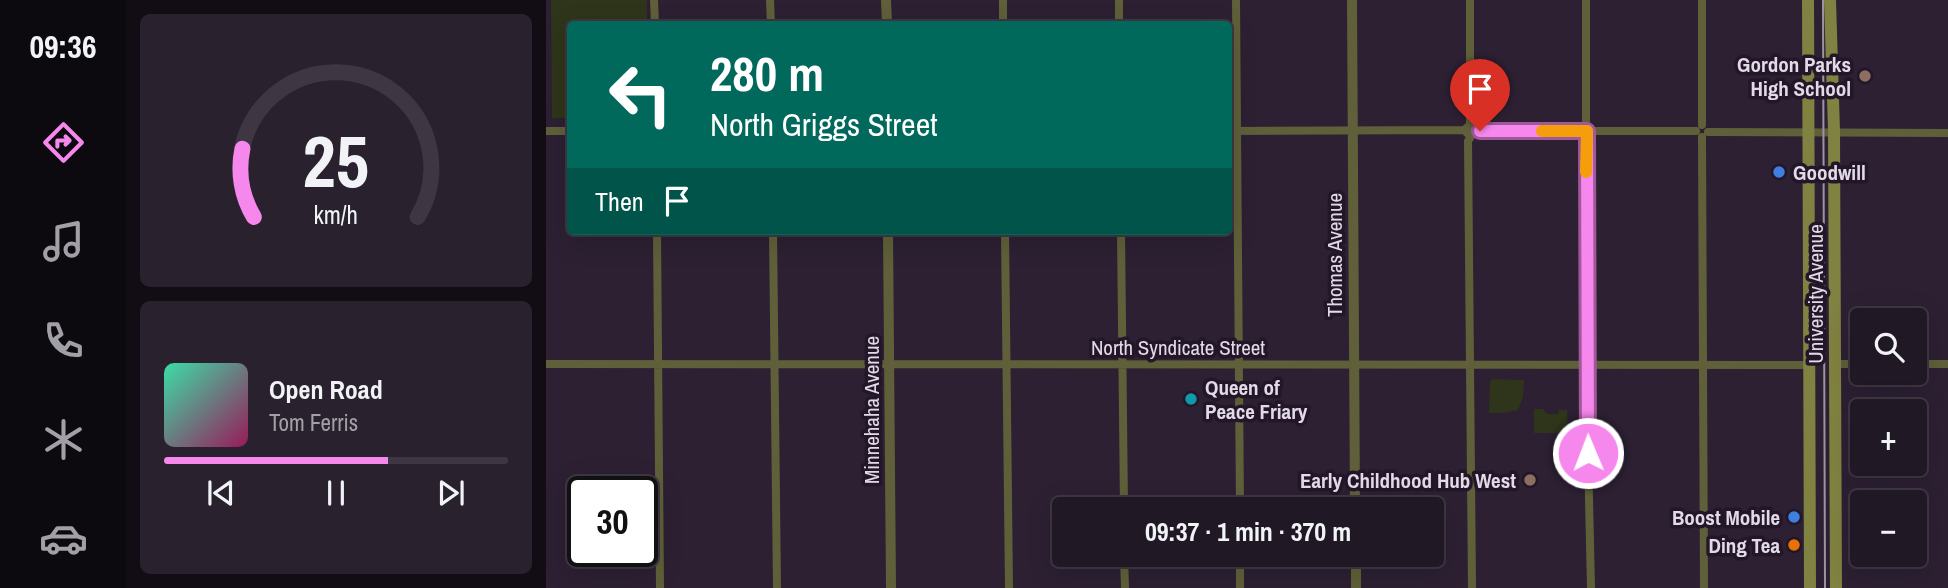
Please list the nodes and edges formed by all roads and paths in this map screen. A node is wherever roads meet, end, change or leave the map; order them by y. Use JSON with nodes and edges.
{"nodes":[{"id":1,"x":654,"y":0,"type":"edge"},
{"id":2,"x":770,"y":0,"type":"edge"},
{"id":3,"x":886,"y":0,"type":"edge"},
{"id":4,"x":1003,"y":0,"type":"edge"},
{"id":5,"x":1119,"y":0,"type":"edge"},
{"id":6,"x":1236,"y":0,"type":"edge"},
{"id":7,"x":1352,"y":0,"type":"edge"},
{"id":8,"x":1470,"y":0,"type":"edge"},
{"id":9,"x":1587,"y":0,"type":"edge"},
{"id":10,"x":1702,"y":0,"type":"edge"},
{"id":11,"x":1808,"y":0,"type":"edge"},
{"id":12,"x":1830,"y":0,"type":"edge"},
{"id":13,"x":655,"y":21,"type":"edge"},
{"id":14,"x":771,"y":21,"type":"edge"},
{"id":15,"x":887,"y":21,"type":"edge"},
{"id":16,"x":1003,"y":21,"type":"edge"},
{"id":17,"x":1119,"y":21,"type":"edge"},
{"id":18,"x":546,"y":131,"type":"edge"},
{"id":19,"x":567,"y":131,"type":"edge"},
{"id":20,"x":1233,"y":131,"type":"edge"},
{"id":21,"x":1470,"y":131,"type":"junction"},
{"id":22,"x":1587,"y":131,"type":"junction"},
{"id":23,"x":1702,"y":131,"type":"junction"},
{"id":24,"x":1809,"y":131,"type":"junction"},
{"id":25,"x":1833,"y":131,"type":"junction"},
{"id":26,"x":1353,"y":132,"type":"junction"},
{"id":27,"x":1948,"y":133,"type":"edge"},
{"id":28,"x":657,"y":235,"type":"edge"},
{"id":29,"x":773,"y":235,"type":"edge"},
{"id":30,"x":888,"y":235,"type":"edge"},
{"id":31,"x":1005,"y":235,"type":"edge"},
{"id":32,"x":1121,"y":235,"type":"edge"},
{"id":33,"x":546,"y":364,"type":"edge"},
{"id":34,"x":658,"y":364,"type":"junction"},
{"id":35,"x":775,"y":364,"type":"junction"},
{"id":36,"x":890,"y":364,"type":"junction"},
{"id":37,"x":1007,"y":364,"type":"junction"},
{"id":38,"x":1123,"y":364,"type":"junction"},
{"id":39,"x":1835,"y":364,"type":"junction"},
{"id":40,"x":1850,"y":364,"type":"edge"},
{"id":41,"x":1927,"y":364,"type":"edge"},
{"id":42,"x":1948,"y":364,"type":"edge"},
{"id":43,"x":1239,"y":365,"type":"junction"},
{"id":44,"x":1354,"y":365,"type":"junction"},
{"id":45,"x":1470,"y":365,"type":"junction"},
{"id":46,"x":1586,"y":365,"type":"junction"},
{"id":47,"x":1702,"y":365,"type":"junction"},
{"id":48,"x":1810,"y":365,"type":"junction"},
{"id":49,"x":1124,"y":497,"type":"edge"},
{"id":50,"x":1240,"y":497,"type":"edge"},
{"id":51,"x":1355,"y":497,"type":"edge"},
{"id":52,"x":1124,"y":567,"type":"edge"},
{"id":53,"x":1240,"y":567,"type":"edge"},
{"id":54,"x":1356,"y":567,"type":"edge"},
{"id":55,"x":660,"y":588,"type":"edge"},
{"id":56,"x":777,"y":588,"type":"edge"},
{"id":57,"x":891,"y":588,"type":"edge"},
{"id":58,"x":1009,"y":588,"type":"edge"},
{"id":59,"x":1125,"y":588,"type":"edge"},
{"id":60,"x":1240,"y":588,"type":"edge"},
{"id":61,"x":1356,"y":588,"type":"edge"},
{"id":62,"x":1472,"y":588,"type":"edge"},
{"id":63,"x":1591,"y":588,"type":"edge"},
{"id":64,"x":1704,"y":588,"type":"edge"},
{"id":65,"x":1810,"y":588,"type":"edge"},
{"id":66,"x":1836,"y":588,"type":"edge"}],
"edges":[{"from":1,"to":13,"type":"street"},
{"from":2,"to":14,"type":"street"},
{"from":3,"to":15,"type":"street"},
{"from":4,"to":16,"type":"street"},
{"from":5,"to":17,"type":"street"},
{"from":6,"to":20,"type":"street"},
{"from":7,"to":26,"type":"street","name":"Thomas Avenue"},
{"from":8,"to":21,"type":"street"},
{"from":9,"to":22,"type":"street"},
{"from":10,"to":23,"type":"street"},
{"from":11,"to":24,"type":"main road","name":"University Avenue"},
{"from":12,"to":25,"type":"main road","name":"University Avenue"},
{"from":18,"to":19,"type":"street"},
{"from":20,"to":26,"type":"street"},
{"from":20,"to":43,"type":"street"},
{"from":21,"to":22,"type":"street"},
{"from":21,"to":26,"type":"street"},
{"from":21,"to":45,"type":"street"},
{"from":22,"to":23,"type":"street"},
{"from":22,"to":46,"type":"street"},
{"from":23,"to":24,"type":"street"},
{"from":23,"to":47,"type":"street"},
{"from":24,"to":25,"type":"street"},
{"from":24,"to":48,"type":"main road","name":"University Avenue"},
{"from":25,"to":27,"type":"street"},
{"from":25,"to":39,"type":"main road","name":"University Avenue"},
{"from":26,"to":44,"type":"street","name":"Thomas Avenue"},
{"from":28,"to":34,"type":"street"},
{"from":29,"to":35,"type":"street"},
{"from":30,"to":36,"type":"street","name":"Minnehaha Avenue"},
{"from":31,"to":37,"type":"street"},
{"from":32,"to":38,"type":"street"},
{"from":33,"to":34,"type":"street","name":"North Syndicate Street"},
{"from":34,"to":35,"type":"street","name":"North Syndicate Street"},
{"from":34,"to":55,"type":"street"},
{"from":35,"to":36,"type":"street","name":"North Syndicate Street"},
{"from":35,"to":56,"type":"street"},
{"from":36,"to":37,"type":"street","name":"North Syndicate Street"},
{"from":36,"to":57,"type":"street","name":"Minnehaha Avenue"},
{"from":37,"to":38,"type":"street","name":"North Syndicate Street"},
{"from":37,"to":58,"type":"street"},
{"from":38,"to":43,"type":"street","name":"North Syndicate Street"},
{"from":38,"to":49,"type":"street"},
{"from":39,"to":40,"type":"street"},
{"from":39,"to":66,"type":"main road","name":"University Avenue"},
{"from":41,"to":42,"type":"street"},
{"from":43,"to":44,"type":"street","name":"North Syndicate Street"},
{"from":43,"to":50,"type":"street"},
{"from":44,"to":45,"type":"street","name":"North Syndicate Street"},
{"from":44,"to":51,"type":"street","name":"Thomas Avenue"},
{"from":45,"to":46,"type":"street","name":"North Syndicate Street"},
{"from":45,"to":62,"type":"street"},
{"from":46,"to":47,"type":"street","name":"North Syndicate Street"},
{"from":46,"to":63,"type":"street"},
{"from":47,"to":48,"type":"street","name":"North Syndicate Street"},
{"from":47,"to":64,"type":"street"},
{"from":48,"to":65,"type":"main road","name":"University Avenue"},
{"from":52,"to":59,"type":"street"},
{"from":53,"to":60,"type":"street"},
{"from":54,"to":61,"type":"street"}]}
